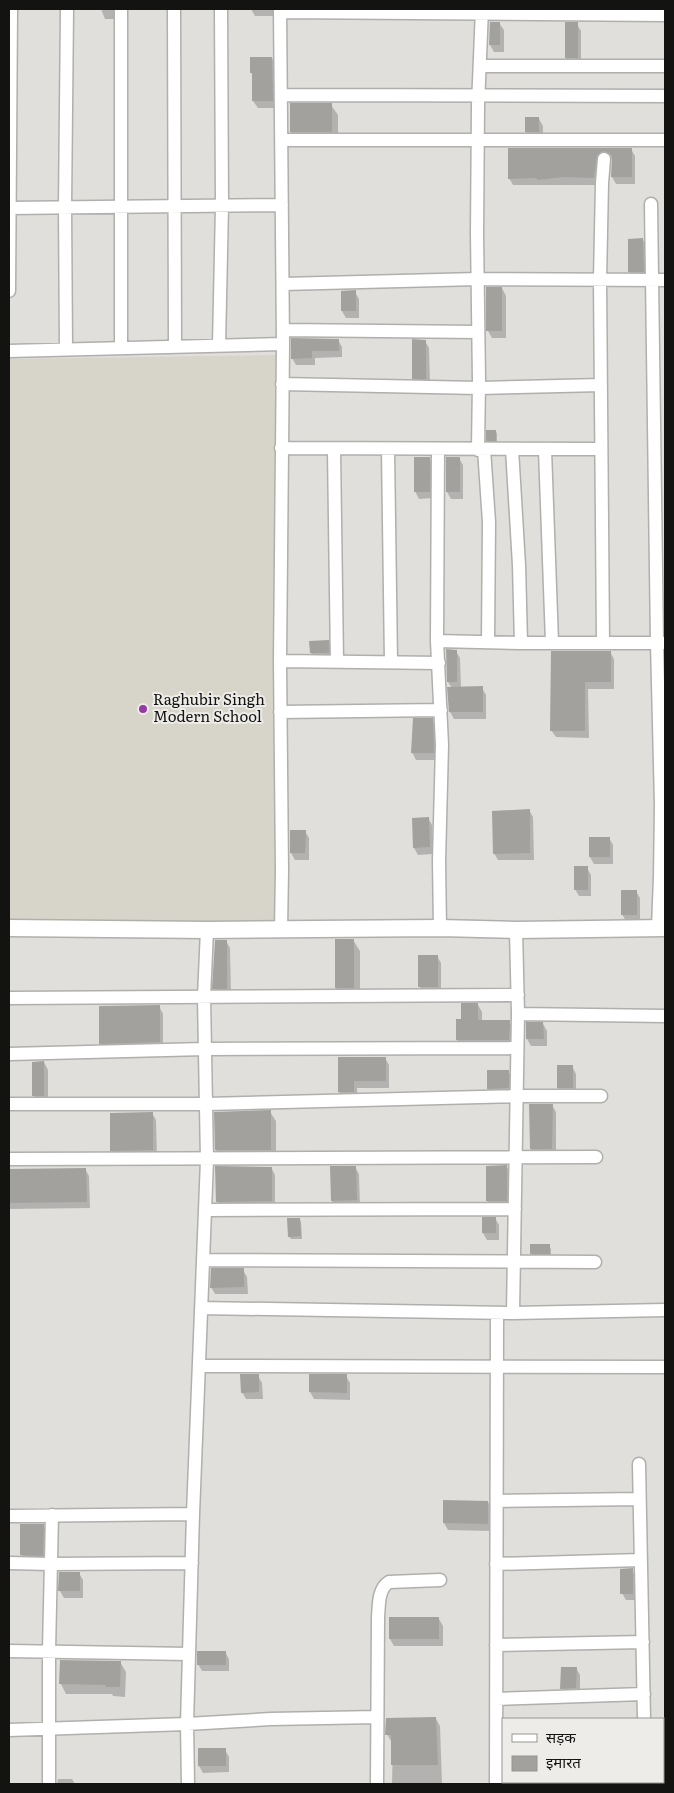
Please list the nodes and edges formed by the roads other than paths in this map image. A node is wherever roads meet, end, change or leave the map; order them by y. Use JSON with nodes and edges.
{"nodes":[{"id":1,"x":11,"y":9,"type":"edge"},
{"id":2,"x":67,"y":9,"type":"edge"},
{"id":3,"x":121,"y":9,"type":"edge"},
{"id":4,"x":174,"y":9,"type":"edge"},
{"id":5,"x":221,"y":9,"type":"edge"},
{"id":6,"x":280,"y":10,"type":"edge"},
{"id":7,"x":482,"y":11,"type":"edge"},
{"id":8,"x":665,"y":16,"type":"edge"},
{"id":9,"x":10,"y":40,"type":"edge"},
{"id":10,"x":481,"y":66,"type":"junction"},
{"id":11,"x":665,"y":66,"type":"edge"},
{"id":12,"x":479,"y":94,"type":"junction"},
{"id":13,"x":281,"y":95,"type":"junction"},
{"id":14,"x":665,"y":96,"type":"edge"},
{"id":15,"x":282,"y":140,"type":"junction"},
{"id":16,"x":665,"y":140,"type":"edge"},
{"id":17,"x":478,"y":141,"type":"junction"},
{"id":18,"x":604,"y":159,"type":"dead end"},
{"id":19,"x":650,"y":204,"type":"dead end"},
{"id":20,"x":282,"y":205,"type":"junction"},
{"id":21,"x":222,"y":206,"type":"junction"},
{"id":22,"x":121,"y":207,"type":"junction"},
{"id":23,"x":174,"y":207,"type":"junction"},
{"id":24,"x":9,"y":208,"type":"edge"},
{"id":25,"x":65,"y":208,"type":"junction"},
{"id":26,"x":478,"y":279,"type":"junction"},
{"id":27,"x":600,"y":280,"type":"junction"},
{"id":28,"x":659,"y":280,"type":"edge"},
{"id":29,"x":283,"y":284,"type":"junction"},
{"id":30,"x":9,"y":291,"type":"edge"},
{"id":31,"x":283,"y":330,"type":"junction"},
{"id":32,"x":478,"y":332,"type":"junction"},
{"id":33,"x":283,"y":344,"type":"junction"},
{"id":34,"x":220,"y":345,"type":"junction"},
{"id":35,"x":176,"y":346,"type":"junction"},
{"id":36,"x":121,"y":348,"type":"junction"},
{"id":37,"x":66,"y":349,"type":"junction"},
{"id":38,"x":9,"y":351,"type":"edge"},
{"id":39,"x":282,"y":384,"type":"junction"},
{"id":40,"x":601,"y":385,"type":"junction"},
{"id":41,"x":479,"y":388,"type":"junction"},
{"id":42,"x":281,"y":448,"type":"junction"},
{"id":43,"x":334,"y":450,"type":"junction"},
{"id":44,"x":388,"y":450,"type":"junction"},
{"id":45,"x":438,"y":450,"type":"junction"},
{"id":46,"x":481,"y":450,"type":"junction"},
{"id":47,"x":512,"y":450,"type":"junction"},
{"id":48,"x":545,"y":450,"type":"junction"},
{"id":49,"x":601,"y":450,"type":"junction"},
{"id":50,"x":660,"y":488,"type":"edge"},
{"id":51,"x":437,"y":641,"type":"junction"},
{"id":52,"x":488,"y":642,"type":"junction"},
{"id":53,"x":552,"y":642,"type":"junction"},
{"id":54,"x":521,"y":643,"type":"junction"},
{"id":55,"x":603,"y":643,"type":"junction"},
{"id":56,"x":661,"y":643,"type":"edge"},
{"id":57,"x":280,"y":661,"type":"junction"},
{"id":58,"x":337,"y":662,"type":"junction"},
{"id":59,"x":391,"y":662,"type":"junction"},
{"id":60,"x":439,"y":662,"type":"junction"},
{"id":61,"x":441,"y":710,"type":"junction"},
{"id":62,"x":280,"y":712,"type":"junction"},
{"id":63,"x":662,"y":740,"type":"edge"},
{"id":64,"x":663,"y":805,"type":"edge"},
{"id":65,"x":9,"y":928,"type":"edge"},
{"id":66,"x":440,"y":928,"type":"junction"},
{"id":67,"x":662,"y":928,"type":"edge"},
{"id":68,"x":207,"y":930,"type":"junction"},
{"id":69,"x":281,"y":930,"type":"junction"},
{"id":70,"x":516,"y":930,"type":"junction"},
{"id":71,"x":518,"y":994,"type":"junction"},
{"id":72,"x":204,"y":997,"type":"junction"},
{"id":73,"x":9,"y":998,"type":"edge"},
{"id":74,"x":518,"y":1014,"type":"junction"},
{"id":75,"x":665,"y":1016,"type":"edge"},
{"id":76,"x":517,"y":1048,"type":"junction"},
{"id":77,"x":205,"y":1049,"type":"junction"},
{"id":78,"x":9,"y":1054,"type":"edge"},
{"id":79,"x":516,"y":1096,"type":"junction"},
{"id":80,"x":601,"y":1096,"type":"dead end"},
{"id":81,"x":9,"y":1104,"type":"edge"},
{"id":82,"x":206,"y":1104,"type":"junction"},
{"id":83,"x":516,"y":1157,"type":"junction"},
{"id":84,"x":596,"y":1157,"type":"dead end"},
{"id":85,"x":9,"y":1159,"type":"edge"},
{"id":86,"x":207,"y":1160,"type":"junction"},
{"id":87,"x":515,"y":1209,"type":"junction"},
{"id":88,"x":205,"y":1210,"type":"junction"},
{"id":89,"x":203,"y":1260,"type":"junction"},
{"id":90,"x":514,"y":1262,"type":"junction"},
{"id":91,"x":595,"y":1262,"type":"dead end"},
{"id":92,"x":201,"y":1308,"type":"junction"},
{"id":93,"x":665,"y":1310,"type":"edge"},
{"id":94,"x":497,"y":1313,"type":"junction"},
{"id":95,"x":513,"y":1313,"type":"junction"},
{"id":96,"x":199,"y":1366,"type":"junction"},
{"id":97,"x":497,"y":1367,"type":"junction"},
{"id":98,"x":665,"y":1367,"type":"edge"},
{"id":99,"x":638,"y":1464,"type":"dead end"},
{"id":100,"x":639,"y":1498,"type":"junction"},
{"id":101,"x":497,"y":1501,"type":"junction"},
{"id":102,"x":193,"y":1514,"type":"junction"},
{"id":103,"x":9,"y":1516,"type":"edge"},
{"id":104,"x":52,"y":1516,"type":"junction"},
{"id":105,"x":641,"y":1560,"type":"junction"},
{"id":106,"x":9,"y":1563,"type":"edge"},
{"id":107,"x":192,"y":1563,"type":"junction"},
{"id":108,"x":50,"y":1564,"type":"junction"},
{"id":109,"x":496,"y":1564,"type":"junction"},
{"id":110,"x":440,"y":1580,"type":"dead end"},
{"id":111,"x":643,"y":1642,"type":"junction"},
{"id":112,"x":496,"y":1644,"type":"junction"},
{"id":113,"x":9,"y":1651,"type":"edge"},
{"id":114,"x":49,"y":1651,"type":"junction"},
{"id":115,"x":189,"y":1654,"type":"junction"},
{"id":116,"x":644,"y":1694,"type":"junction"},
{"id":117,"x":496,"y":1699,"type":"junction"},
{"id":118,"x":377,"y":1717,"type":"junction"},
{"id":119,"x":644,"y":1718,"type":"edge"},
{"id":120,"x":187,"y":1724,"type":"junction"},
{"id":121,"x":50,"y":1729,"type":"junction"},
{"id":122,"x":9,"y":1730,"type":"edge"},
{"id":123,"x":499,"y":1764,"type":"edge"},
{"id":124,"x":49,"y":1784,"type":"edge"},
{"id":125,"x":188,"y":1784,"type":"edge"},
{"id":126,"x":376,"y":1784,"type":"edge"},
{"id":127,"x":496,"y":1784,"type":"edge"}],
"edges":[{"from":1,"to":9,"type":"street"},
{"from":2,"to":25,"type":"street"},
{"from":3,"to":22,"type":"street"},
{"from":4,"to":23,"type":"street"},
{"from":5,"to":21,"type":"street"},
{"from":6,"to":7,"type":"street"},
{"from":6,"to":13,"type":"street"},
{"from":7,"to":8,"type":"street"},
{"from":7,"to":10,"type":"street"},
{"from":9,"to":24,"type":"street"},
{"from":10,"to":11,"type":"street"},
{"from":10,"to":12,"type":"street"},
{"from":12,"to":13,"type":"street"},
{"from":12,"to":14,"type":"street"},
{"from":12,"to":17,"type":"street"},
{"from":13,"to":15,"type":"street"},
{"from":15,"to":17,"type":"street"},
{"from":15,"to":20,"type":"street"},
{"from":16,"to":17,"type":"street"},
{"from":17,"to":26,"type":"street"},
{"from":18,"to":27,"type":"street"},
{"from":19,"to":28,"type":"street"},
{"from":20,"to":21,"type":"street"},
{"from":20,"to":29,"type":"street"},
{"from":21,"to":23,"type":"street"},
{"from":21,"to":34,"type":"street"},
{"from":22,"to":23,"type":"street"},
{"from":22,"to":25,"type":"street"},
{"from":22,"to":36,"type":"street"},
{"from":23,"to":35,"type":"street"},
{"from":24,"to":25,"type":"street"},
{"from":24,"to":30,"type":"street"},
{"from":25,"to":37,"type":"street"},
{"from":26,"to":27,"type":"street"},
{"from":26,"to":29,"type":"street"},
{"from":26,"to":32,"type":"street"},
{"from":27,"to":28,"type":"street"},
{"from":27,"to":40,"type":"street"},
{"from":28,"to":50,"type":"street"},
{"from":29,"to":31,"type":"street"},
{"from":31,"to":32,"type":"street"},
{"from":31,"to":33,"type":"street"},
{"from":32,"to":41,"type":"street"},
{"from":33,"to":34,"type":"street"},
{"from":33,"to":39,"type":"street"},
{"from":34,"to":35,"type":"street"},
{"from":35,"to":36,"type":"street"},
{"from":36,"to":37,"type":"street"},
{"from":37,"to":38,"type":"street"},
{"from":39,"to":41,"type":"street"},
{"from":39,"to":42,"type":"street"},
{"from":40,"to":41,"type":"street"},
{"from":40,"to":49,"type":"street"},
{"from":41,"to":46,"type":"street"},
{"from":42,"to":43,"type":"street"},
{"from":42,"to":57,"type":"street"},
{"from":43,"to":44,"type":"street"},
{"from":43,"to":58,"type":"street"},
{"from":44,"to":45,"type":"street"},
{"from":44,"to":59,"type":"street"},
{"from":45,"to":46,"type":"street"},
{"from":45,"to":51,"type":"street"},
{"from":46,"to":47,"type":"street"},
{"from":46,"to":52,"type":"street"},
{"from":47,"to":48,"type":"street"},
{"from":47,"to":54,"type":"street"},
{"from":48,"to":49,"type":"street"},
{"from":48,"to":53,"type":"street"},
{"from":49,"to":55,"type":"street"},
{"from":50,"to":56,"type":"street"},
{"from":51,"to":52,"type":"street"},
{"from":51,"to":60,"type":"street"},
{"from":52,"to":54,"type":"street"},
{"from":53,"to":54,"type":"street"},
{"from":53,"to":55,"type":"street"},
{"from":55,"to":56,"type":"street"},
{"from":56,"to":63,"type":"street"},
{"from":57,"to":58,"type":"street"},
{"from":57,"to":62,"type":"street"},
{"from":58,"to":59,"type":"street"},
{"from":59,"to":60,"type":"street"},
{"from":60,"to":61,"type":"street"},
{"from":61,"to":62,"type":"street"},
{"from":61,"to":66,"type":"street"},
{"from":62,"to":69,"type":"street"},
{"from":63,"to":64,"type":"street"},
{"from":64,"to":67,"type":"street"},
{"from":65,"to":68,"type":"street"},
{"from":66,"to":69,"type":"street"},
{"from":66,"to":70,"type":"street"},
{"from":67,"to":70,"type":"street"},
{"from":68,"to":69,"type":"street"},
{"from":68,"to":72,"type":"street"},
{"from":70,"to":71,"type":"street"},
{"from":71,"to":72,"type":"street"},
{"from":71,"to":74,"type":"street"},
{"from":72,"to":73,"type":"street"},
{"from":72,"to":77,"type":"street"},
{"from":74,"to":75,"type":"street"},
{"from":74,"to":76,"type":"street"},
{"from":76,"to":77,"type":"street"},
{"from":76,"to":79,"type":"street"},
{"from":77,"to":78,"type":"street"},
{"from":77,"to":82,"type":"street"},
{"from":79,"to":80,"type":"street"},
{"from":79,"to":82,"type":"street"},
{"from":79,"to":83,"type":"street"},
{"from":81,"to":82,"type":"street"},
{"from":82,"to":86,"type":"street"},
{"from":83,"to":84,"type":"street"},
{"from":83,"to":86,"type":"street"},
{"from":83,"to":87,"type":"street"},
{"from":85,"to":86,"type":"street"},
{"from":86,"to":88,"type":"street"},
{"from":87,"to":88,"type":"street"},
{"from":87,"to":90,"type":"street"},
{"from":88,"to":89,"type":"street"},
{"from":89,"to":90,"type":"street"},
{"from":89,"to":92,"type":"street"},
{"from":90,"to":91,"type":"street"},
{"from":90,"to":95,"type":"street"},
{"from":92,"to":94,"type":"street"},
{"from":92,"to":96,"type":"street"},
{"from":93,"to":95,"type":"street"},
{"from":94,"to":95,"type":"street"},
{"from":94,"to":97,"type":"street"},
{"from":96,"to":97,"type":"street"},
{"from":96,"to":102,"type":"street"},
{"from":97,"to":98,"type":"street"},
{"from":97,"to":101,"type":"street"},
{"from":99,"to":100,"type":"street"},
{"from":100,"to":101,"type":"street"},
{"from":100,"to":105,"type":"street"},
{"from":101,"to":109,"type":"street"},
{"from":102,"to":104,"type":"street"},
{"from":102,"to":107,"type":"street"},
{"from":103,"to":104,"type":"street"},
{"from":104,"to":108,"type":"street"},
{"from":105,"to":109,"type":"street"},
{"from":105,"to":111,"type":"street"},
{"from":106,"to":108,"type":"street"},
{"from":107,"to":108,"type":"street"},
{"from":107,"to":115,"type":"street"},
{"from":108,"to":114,"type":"street"},
{"from":109,"to":112,"type":"street"},
{"from":110,"to":118,"type":"street"},
{"from":111,"to":112,"type":"street"},
{"from":111,"to":116,"type":"street"},
{"from":112,"to":117,"type":"street"},
{"from":113,"to":114,"type":"street"},
{"from":114,"to":115,"type":"street"},
{"from":114,"to":121,"type":"street"},
{"from":115,"to":120,"type":"street"},
{"from":116,"to":117,"type":"street"},
{"from":116,"to":119,"type":"street"},
{"from":117,"to":123,"type":"street"},
{"from":118,"to":120,"type":"street"},
{"from":118,"to":126,"type":"street"},
{"from":120,"to":121,"type":"street"},
{"from":120,"to":125,"type":"street"},
{"from":121,"to":122,"type":"street"},
{"from":121,"to":124,"type":"street"},
{"from":123,"to":127,"type":"street"}]}
